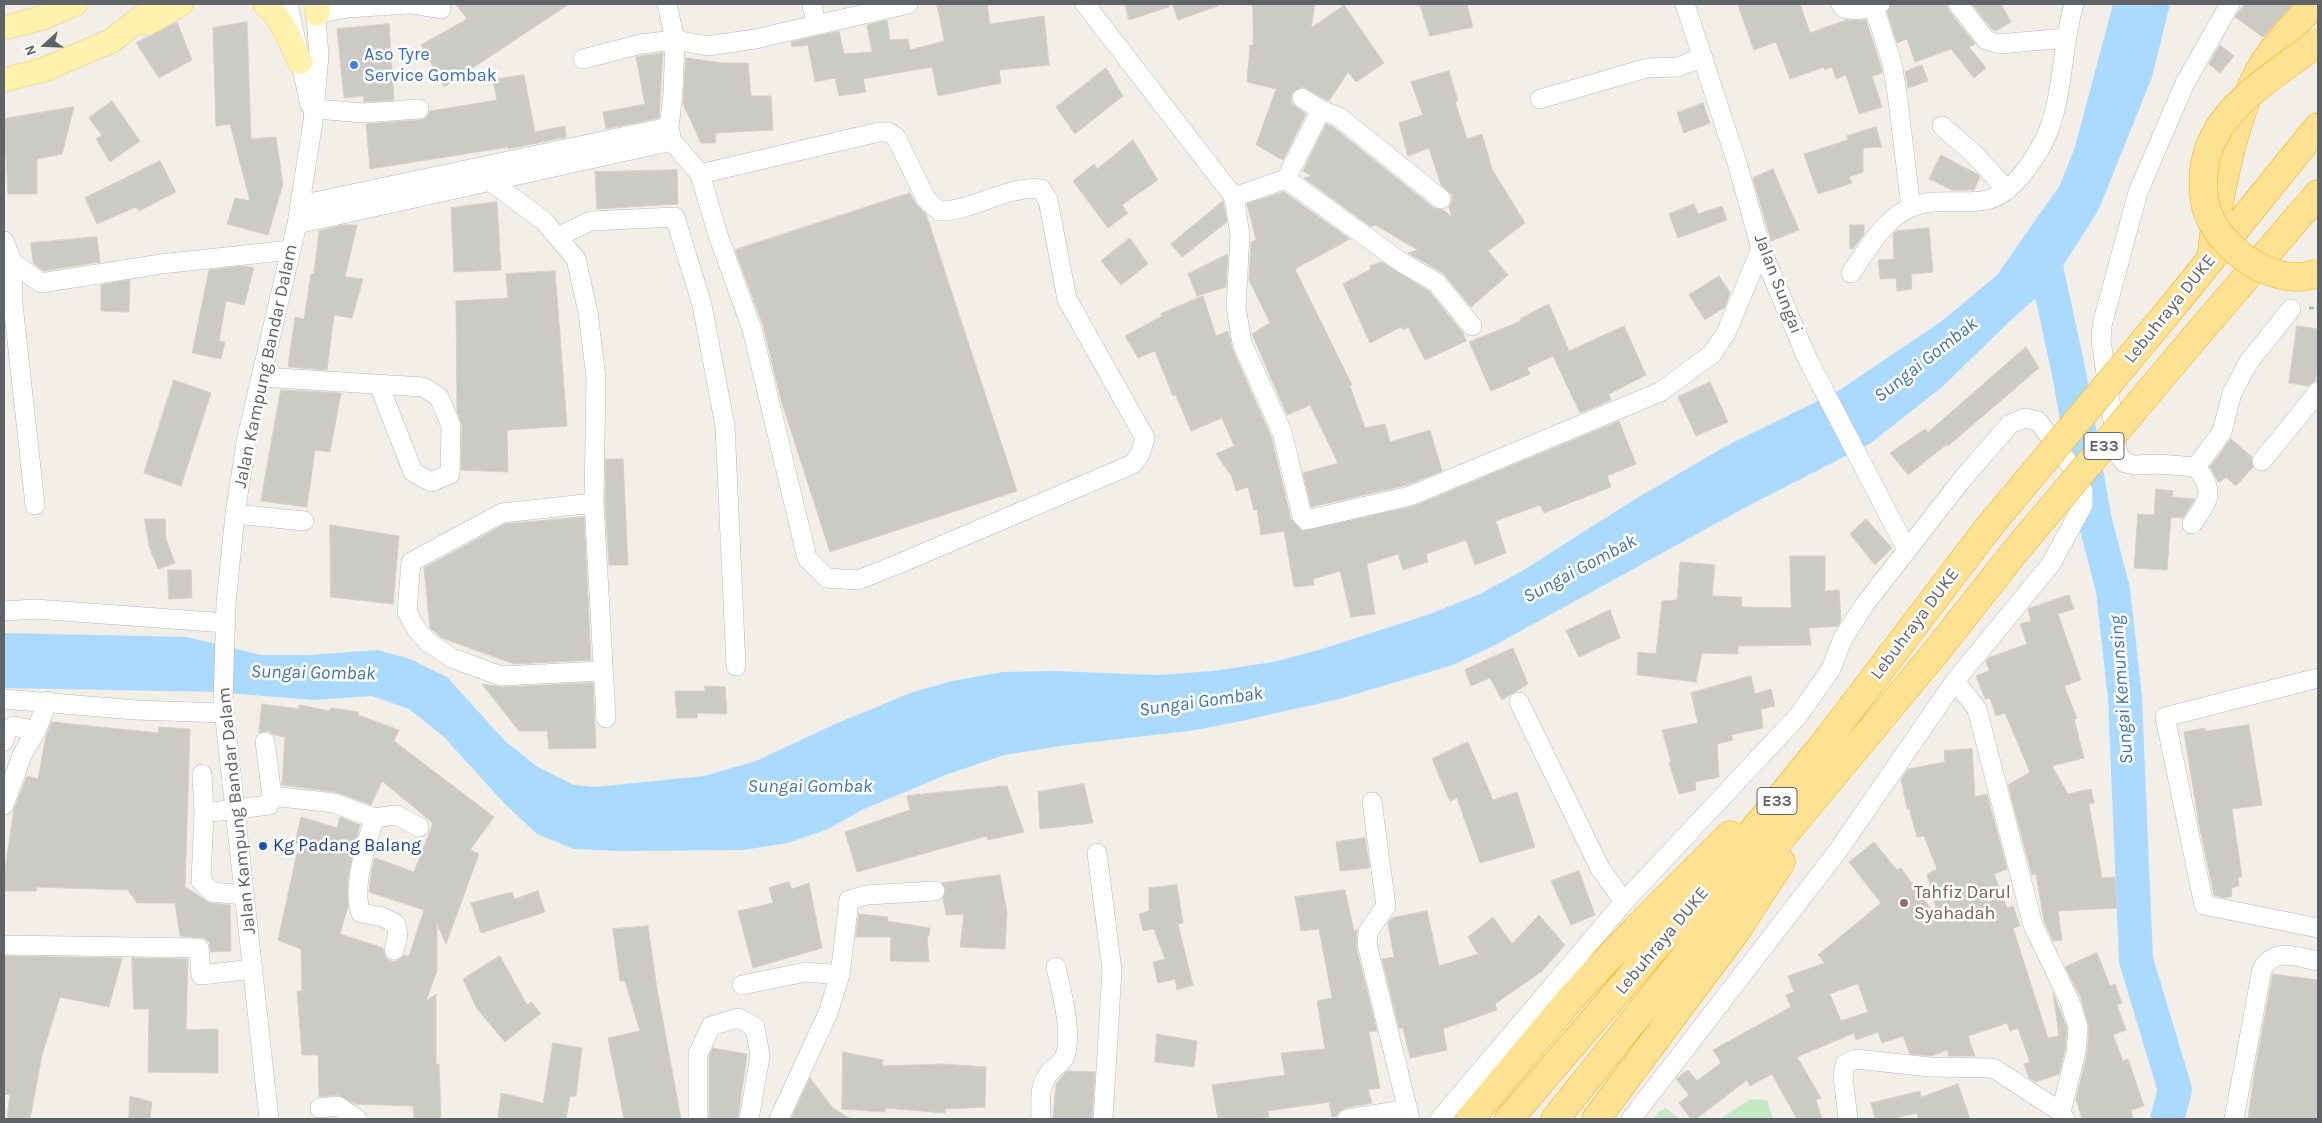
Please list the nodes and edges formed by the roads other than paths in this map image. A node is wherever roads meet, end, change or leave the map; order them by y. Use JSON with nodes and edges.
{"nodes":[{"id":1,"x":75,"y":4,"type":"edge"},
{"id":2,"x":159,"y":4,"type":"edge"},
{"id":3,"x":181,"y":4,"type":"edge"},
{"id":4,"x":265,"y":4,"type":"edge"},
{"id":5,"x":288,"y":4,"type":"edge"},
{"id":6,"x":410,"y":4,"type":"edge"},
{"id":7,"x":667,"y":4,"type":"edge"},
{"id":8,"x":812,"y":4,"type":"edge"},
{"id":9,"x":908,"y":4,"type":"edge"},
{"id":10,"x":1085,"y":4,"type":"edge"},
{"id":11,"x":1685,"y":4,"type":"edge"},
{"id":12,"x":1841,"y":4,"type":"edge"},
{"id":13,"x":1958,"y":4,"type":"edge"},
{"id":14,"x":2074,"y":4,"type":"edge"},
{"id":15,"x":2230,"y":4,"type":"edge"},
{"id":16,"x":2316,"y":4,"type":"edge"},
{"id":17,"x":1877,"y":5,"type":"edge"},
{"id":18,"x":316,"y":7,"type":"edge"},
{"id":19,"x":441,"y":9,"type":"dead end"},
{"id":20,"x":816,"y":24,"type":"junction"},
{"id":21,"x":4,"y":28,"type":"edge"},
{"id":22,"x":2066,"y":38,"type":"junction"},
{"id":23,"x":675,"y":40,"type":"junction"},
{"id":24,"x":111,"y":41,"type":"junction"},
{"id":25,"x":2318,"y":42,"type":"edge"},
{"id":26,"x":1703,"y":57,"type":"junction"},
{"id":27,"x":584,"y":59,"type":"dead end"},
{"id":28,"x":300,"y":62,"type":"junction"},
{"id":29,"x":4,"y":80,"type":"edge"},
{"id":30,"x":1302,"y":98,"type":"dead end"},
{"id":31,"x":1540,"y":99,"type":"dead end"},
{"id":32,"x":419,"y":109,"type":"dead end"},
{"id":33,"x":1321,"y":110,"type":"junction"},
{"id":34,"x":314,"y":115,"type":"junction"},
{"id":35,"x":2318,"y":118,"type":"edge"},
{"id":36,"x":1942,"y":126,"type":"dead end"},
{"id":37,"x":2318,"y":128,"type":"edge"},
{"id":38,"x":670,"y":134,"type":"junction"},
{"id":39,"x":2298,"y":152,"type":"junction"},
{"id":40,"x":487,"y":174,"type":"junction"},
{"id":41,"x":700,"y":174,"type":"junction"},
{"id":42,"x":1286,"y":178,"type":"junction"},
{"id":43,"x":2007,"y":190,"type":"junction"},
{"id":44,"x":2318,"y":194,"type":"edge"},
{"id":45,"x":1234,"y":197,"type":"junction"},
{"id":46,"x":1440,"y":199,"type":"dead end"},
{"id":47,"x":300,"y":204,"type":"junction"},
{"id":48,"x":1911,"y":207,"type":"junction"},
{"id":49,"x":297,"y":224,"type":"junction"},
{"id":50,"x":559,"y":236,"type":"junction"},
{"id":51,"x":4,"y":241,"type":"edge"},
{"id":52,"x":1761,"y":249,"type":"junction"},
{"id":53,"x":291,"y":250,"type":"junction"},
{"id":54,"x":2211,"y":259,"type":"junction"},
{"id":55,"x":12,"y":262,"type":"junction"},
{"id":56,"x":1851,"y":273,"type":"dead end"},
{"id":57,"x":2318,"y":273,"type":"edge"},
{"id":58,"x":2318,"y":278,"type":"edge"},
{"id":59,"x":2244,"y":279,"type":"junction"},
{"id":60,"x":2291,"y":309,"type":"dead end"},
{"id":61,"x":1472,"y":326,"type":"dead end"},
{"id":62,"x":261,"y":377,"type":"junction"},
{"id":63,"x":379,"y":385,"type":"junction"},
{"id":64,"x":2318,"y":392,"type":"edge"},
{"id":65,"x":2262,"y":460,"type":"dead end"},
{"id":66,"x":2196,"y":467,"type":"junction"},
{"id":67,"x":594,"y":503,"type":"junction"},
{"id":68,"x":35,"y":506,"type":"dead end"},
{"id":69,"x":235,"y":514,"type":"junction"},
{"id":70,"x":304,"y":520,"type":"dead end"},
{"id":71,"x":2192,"y":524,"type":"dead end"},
{"id":72,"x":1907,"y":550,"type":"junction"},
{"id":73,"x":4,"y":611,"type":"edge"},
{"id":74,"x":226,"y":623,"type":"junction"},
{"id":75,"x":736,"y":666,"type":"dead end"},
{"id":76,"x":602,"y":671,"type":"junction"},
{"id":77,"x":2318,"y":678,"type":"edge"},
{"id":78,"x":1955,"y":681,"type":"junction"},
{"id":79,"x":4,"y":699,"type":"edge"},
{"id":80,"x":48,"y":701,"type":"junction"},
{"id":81,"x":1519,"y":702,"type":"dead end"},
{"id":82,"x":223,"y":707,"type":"junction"},
{"id":83,"x":606,"y":718,"type":"dead end"},
{"id":84,"x":36,"y":731,"type":"junction"},
{"id":85,"x":4,"y":741,"type":"edge"},
{"id":86,"x":265,"y":742,"type":"dead end"},
{"id":87,"x":1824,"y":744,"type":"junction"},
{"id":88,"x":1855,"y":750,"type":"junction"},
{"id":89,"x":202,"y":774,"type":"dead end"},
{"id":90,"x":272,"y":796,"type":"junction"},
{"id":91,"x":1372,"y":802,"type":"dead end"},
{"id":92,"x":4,"y":805,"type":"edge"},
{"id":93,"x":234,"y":809,"type":"junction"},
{"id":94,"x":204,"y":813,"type":"junction"},
{"id":95,"x":374,"y":818,"type":"junction"},
{"id":96,"x":419,"y":827,"type":"dead end"},
{"id":97,"x":1097,"y":853,"type":"dead end"},
{"id":98,"x":936,"y":891,"type":"dead end"},
{"id":99,"x":244,"y":895,"type":"junction"},
{"id":100,"x":1624,"y":902,"type":"junction"},
{"id":101,"x":2318,"y":928,"type":"edge"},
{"id":102,"x":4,"y":945,"type":"edge"},
{"id":103,"x":394,"y":950,"type":"dead end"},
{"id":104,"x":2318,"y":961,"type":"edge"},
{"id":105,"x":1056,"y":967,"type":"dead end"},
{"id":106,"x":253,"y":969,"type":"junction"},
{"id":107,"x":840,"y":975,"type":"junction"},
{"id":108,"x":742,"y":985,"type":"dead end"},
{"id":109,"x":320,"y":1108,"type":"dead end"},
{"id":110,"x":1409,"y":1114,"type":"edge"},
{"id":111,"x":2063,"y":1115,"type":"edge"},
{"id":112,"x":269,"y":1119,"type":"edge"},
{"id":113,"x":357,"y":1119,"type":"edge"},
{"id":114,"x":698,"y":1119,"type":"edge"},
{"id":115,"x":749,"y":1119,"type":"edge"},
{"id":116,"x":779,"y":1119,"type":"edge"},
{"id":117,"x":1041,"y":1119,"type":"edge"},
{"id":118,"x":1103,"y":1119,"type":"edge"},
{"id":119,"x":1347,"y":1119,"type":"edge"},
{"id":120,"x":1440,"y":1119,"type":"edge"},
{"id":121,"x":1470,"y":1119,"type":"edge"},
{"id":122,"x":1509,"y":1119,"type":"edge"},
{"id":123,"x":1555,"y":1119,"type":"edge"},
{"id":124,"x":1596,"y":1119,"type":"edge"},
{"id":125,"x":1631,"y":1119,"type":"edge"},
{"id":126,"x":1848,"y":1119,"type":"edge"},
{"id":127,"x":2234,"y":1119,"type":"edge"}],
"edges":[{"from":1,"to":21,"type":"main road"},
{"from":2,"to":24,"type":"main road"},
{"from":3,"to":24,"type":"main road"},
{"from":4,"to":28,"type":"main road"},
{"from":5,"to":28,"type":"street","name":"Jalan Kampung Bandar Dalam"},
{"from":6,"to":18,"type":"street"},
{"from":6,"to":19,"type":"street"},
{"from":7,"to":23,"type":"street"},
{"from":8,"to":20,"type":"street"},
{"from":9,"to":20,"type":"street"},
{"from":10,"to":45,"type":"street"},
{"from":11,"to":26,"type":"street","name":"Jalan Sungai"},
{"from":12,"to":17,"type":"street"},
{"from":13,"to":22,"type":"street"},
{"from":14,"to":22,"type":"street"},
{"from":15,"to":66,"type":"street"},
{"from":16,"to":54,"type":"highway"},
{"from":17,"to":48,"type":"street"},
{"from":18,"to":34,"type":"street","name":"Jalan Kampung Bandar Dalam"},
{"from":20,"to":23,"type":"street"},
{"from":22,"to":43,"type":"street"},
{"from":23,"to":27,"type":"street"},
{"from":23,"to":38,"type":"street"},
{"from":24,"to":29,"type":"main road"},
{"from":25,"to":57,"type":"highway","bridge":true},
{"from":26,"to":31,"type":"street"},
{"from":26,"to":52,"type":"street","name":"Jalan Sungai"},
{"from":28,"to":34,"type":"street","name":"Jalan Kampung Bandar Dalam"},
{"from":30,"to":33,"type":"street"},
{"from":32,"to":34,"type":"street"},
{"from":33,"to":42,"type":"street"},
{"from":33,"to":46,"type":"street"},
{"from":34,"to":47,"type":"street","name":"Jalan Kampung Bandar Dalam"},
{"from":35,"to":39,"type":"highway"},
{"from":36,"to":43,"type":"street"},
{"from":37,"to":39,"type":"highway","name":"Lebuhraya DUKE","number":"E33"},
{"from":38,"to":40,"type":"street"},
{"from":38,"to":41,"type":"street"},
{"from":39,"to":54,"type":"highway","name":"Lebuhraya DUKE","number":"E33"},
{"from":40,"to":47,"type":"street"},
{"from":40,"to":49,"type":"street"},
{"from":40,"to":50,"type":"street"},
{"from":41,"to":41,"type":"street"},
{"from":42,"to":45,"type":"street"},
{"from":42,"to":61,"type":"street"},
{"from":43,"to":48,"type":"street"},
{"from":44,"to":59,"type":"highway","name":"Lebuhraya DUKE","number":"E33"},
{"from":45,"to":52,"type":"street"},
{"from":47,"to":49,"type":"street","name":"Jalan Kampung Bandar Dalam"},
{"from":48,"to":56,"type":"street"},
{"from":49,"to":53,"type":"street","name":"Jalan Kampung Bandar Dalam"},
{"from":50,"to":67,"type":"street"},
{"from":50,"to":75,"type":"street"},
{"from":51,"to":55,"type":"street"},
{"from":52,"to":72,"type":"street","name":"Jalan Sungai"},
{"from":53,"to":55,"type":"street"},
{"from":53,"to":62,"type":"street","name":"Jalan Kampung Bandar Dalam"},
{"from":54,"to":87,"type":"highway","name":"Lebuhraya DUKE","number":"E33","bridge":true},
{"from":55,"to":68,"type":"street"},
{"from":58,"to":59,"type":"street"},
{"from":59,"to":88,"type":"highway","name":"Lebuhraya DUKE","number":"E33","bridge":true},
{"from":60,"to":66,"type":"street"},
{"from":62,"to":63,"type":"street"},
{"from":62,"to":69,"type":"street","name":"Jalan Kampung Bandar Dalam"},
{"from":63,"to":63,"type":"street"},
{"from":64,"to":65,"type":"street"},
{"from":66,"to":71,"type":"street"},
{"from":67,"to":76,"type":"street"},
{"from":67,"to":76,"type":"street"},
{"from":69,"to":70,"type":"street"},
{"from":69,"to":74,"type":"street","name":"Jalan Kampung Bandar Dalam"},
{"from":72,"to":78,"type":"street"},
{"from":72,"to":100,"type":"street"},
{"from":73,"to":74,"type":"street"},
{"from":74,"to":82,"type":"street","name":"Jalan Kampung Bandar Dalam"},
{"from":76,"to":83,"type":"street"},
{"from":77,"to":101,"type":"street"},
{"from":78,"to":111,"type":"street"},
{"from":78,"to":125,"type":"street"},
{"from":79,"to":80,"type":"street"},
{"from":80,"to":82,"type":"street"},
{"from":80,"to":84,"type":"street"},
{"from":81,"to":100,"type":"street"},
{"from":82,"to":93,"type":"street","name":"Jalan Kampung Bandar Dalam"},
{"from":84,"to":85,"type":"street"},
{"from":84,"to":92,"type":"street"},
{"from":86,"to":90,"type":"street"},
{"from":87,"to":121,"type":"highway"},
{"from":87,"to":122,"type":"highway","name":"Lebuhraya DUKE","number":"E33"},
{"from":88,"to":123,"type":"highway","name":"Lebuhraya DUKE","number":"E33"},
{"from":88,"to":124,"type":"highway"},
{"from":89,"to":94,"type":"street"},
{"from":90,"to":93,"type":"street"},
{"from":90,"to":95,"type":"street"},
{"from":91,"to":110,"type":"street"},
{"from":93,"to":94,"type":"street"},
{"from":93,"to":99,"type":"street","name":"Jalan Kampung Bandar Dalam"},
{"from":94,"to":99,"type":"street"},
{"from":95,"to":96,"type":"street"},
{"from":95,"to":103,"type":"street"},
{"from":97,"to":118,"type":"street"},
{"from":98,"to":107,"type":"street"},
{"from":99,"to":106,"type":"street","name":"Jalan Kampung Bandar Dalam"},
{"from":100,"to":120,"type":"street"},
{"from":102,"to":106,"type":"street"},
{"from":104,"to":127,"type":"street"},
{"from":105,"to":117,"type":"street"},
{"from":106,"to":112,"type":"street","name":"Jalan Kampung Bandar Dalam"},
{"from":107,"to":108,"type":"street"},
{"from":107,"to":116,"type":"street"},
{"from":109,"to":113,"type":"street"},
{"from":110,"to":119,"type":"street"},
{"from":111,"to":126,"type":"street"},
{"from":114,"to":115,"type":"street"}]}
